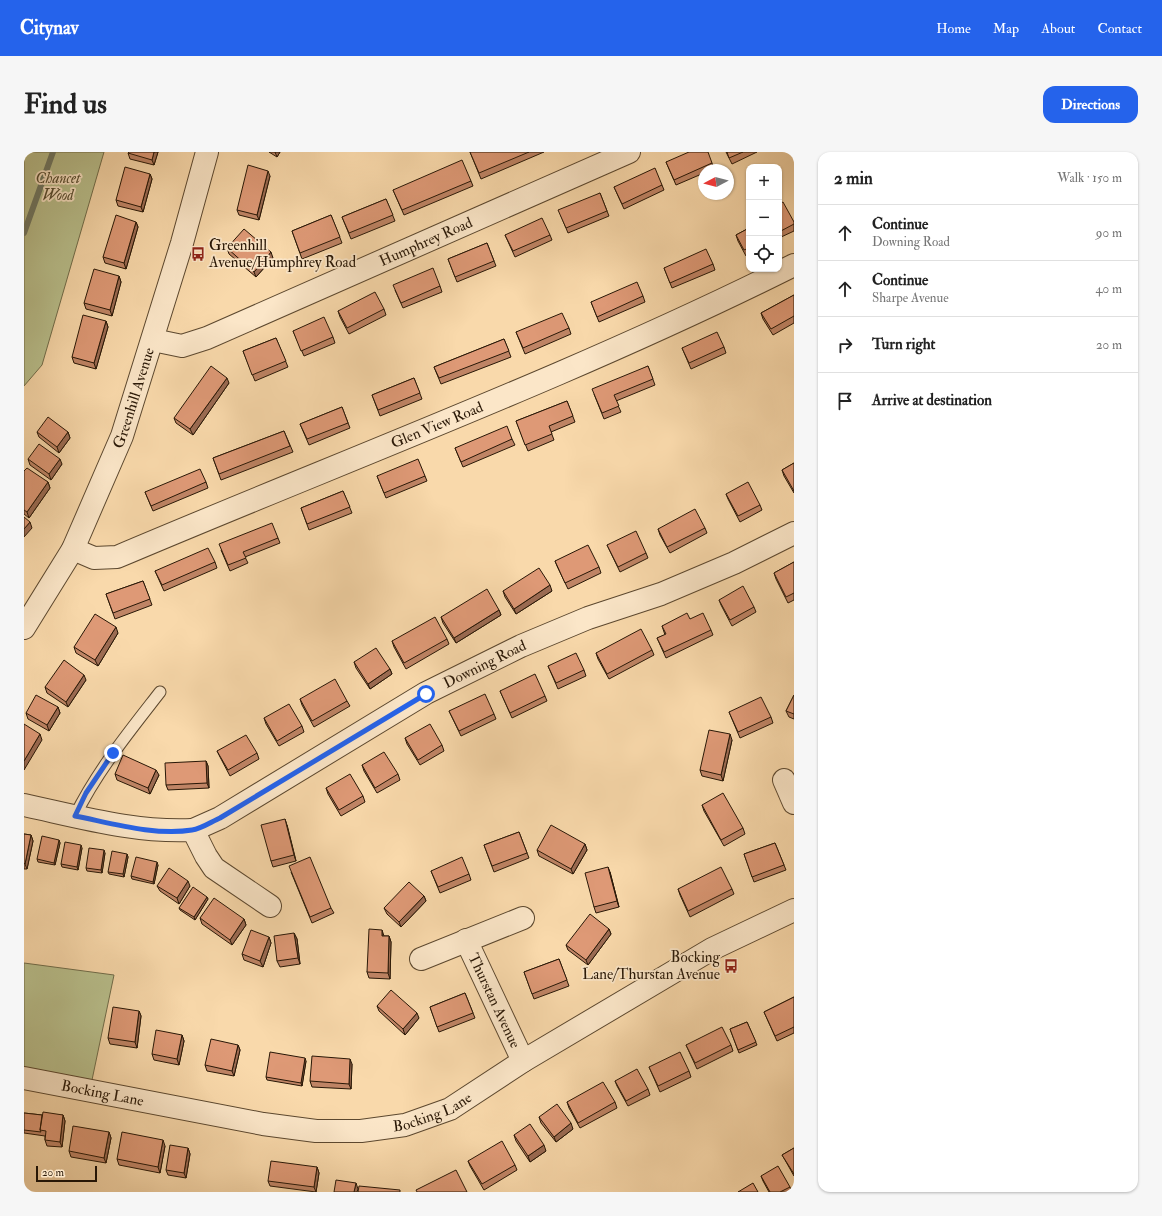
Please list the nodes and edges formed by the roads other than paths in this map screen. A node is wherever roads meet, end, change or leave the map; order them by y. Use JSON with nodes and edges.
{"nodes":[{"id":1,"x":207,"y":152,"type":"edge"},
{"id":2,"x":629,"y":152,"type":"edge"},
{"id":3,"x":794,"y":265,"type":"edge"},
{"id":4,"x":153,"y":340,"type":"junction"},
{"id":5,"x":794,"y":533,"type":"edge"},
{"id":6,"x":73,"y":550,"type":"junction"},
{"id":7,"x":24,"y":628,"type":"edge"},
{"id":8,"x":160,"y":692,"type":"dead end"},
{"id":9,"x":784,"y":780,"type":"dead end"},
{"id":10,"x":794,"y":803,"type":"edge"},
{"id":11,"x":24,"y":805,"type":"edge"},
{"id":12,"x":75,"y":816,"type":"junction"},
{"id":13,"x":193,"y":830,"type":"junction"},
{"id":14,"x":270,"y":906,"type":"dead end"},
{"id":15,"x":794,"y":910,"type":"edge"},
{"id":16,"x":523,"y":918,"type":"dead end"},
{"id":17,"x":466,"y":940,"type":"junction"},
{"id":18,"x":421,"y":959,"type":"dead end"},
{"id":19,"x":523,"y":1061,"type":"junction"},
{"id":20,"x":24,"y":1078,"type":"edge"}],
"edges":[{"from":1,"to":4,"type":"street","name":"Greenhill Avenue"},
{"from":2,"to":4,"type":"street","name":"Humphrey Road"},
{"from":3,"to":6,"type":"street","name":"Glen View Road"},
{"from":4,"to":6,"type":"street","name":"Greenhill Avenue"},
{"from":5,"to":13,"type":"street","name":"Downing Road"},
{"from":6,"to":7,"type":"street","name":"Greenhill Avenue"},
{"from":8,"to":12,"type":"lane"},
{"from":9,"to":10,"type":"street"},
{"from":11,"to":12,"type":"street"},
{"from":12,"to":13,"type":"street"},
{"from":13,"to":14,"type":"street"},
{"from":15,"to":19,"type":"street","name":"Bocking Lane"},
{"from":16,"to":17,"type":"street","name":"Thurstan Avenue"},
{"from":17,"to":18,"type":"street","name":"Thurstan Avenue"},
{"from":17,"to":19,"type":"street","name":"Thurstan Avenue"},
{"from":19,"to":20,"type":"street","name":"Bocking Lane"}]}
